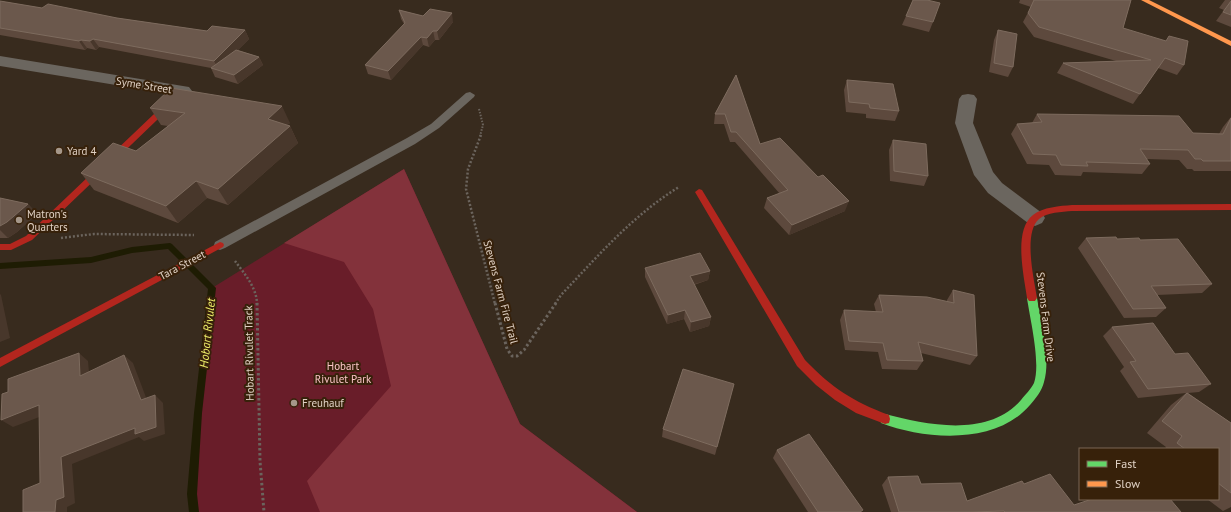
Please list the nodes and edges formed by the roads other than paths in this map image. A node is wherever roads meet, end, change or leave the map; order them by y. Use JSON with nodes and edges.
{"nodes":[{"id":1,"x":1144,"y":0,"type":"edge"},
{"id":2,"x":1231,"y":44,"type":"edge"},
{"id":3,"x":0,"y":61,"type":"edge"},
{"id":4,"x":183,"y":91,"type":"joint"},
{"id":5,"x":470,"y":95,"type":"road end"},
{"id":6,"x":968,"y":99,"type":"dead end"},
{"id":7,"x":699,"y":192,"type":"road end"},
{"id":8,"x":1231,"y":207,"type":"edge"},
{"id":9,"x":1036,"y":218,"type":"junction"},
{"id":10,"x":220,"y":245,"type":"joint"},
{"id":11,"x":0,"y":247,"type":"edge"},
{"id":12,"x":0,"y":363,"type":"edge"}],
"edges":[{"from":1,"to":2,"type":"street"},
{"from":3,"to":4,"type":"street","name":"Syme Street"},
{"from":4,"to":11,"type":"street","name":"Syme Street"},
{"from":5,"to":10,"type":"lane","name":"Tara Street"},
{"from":6,"to":9,"type":"street"},
{"from":7,"to":9,"type":"street","name":"Stevens Farm Drive"},
{"from":8,"to":9,"type":"street"},
{"from":10,"to":12,"type":"street","name":"Tara Street"}]}
